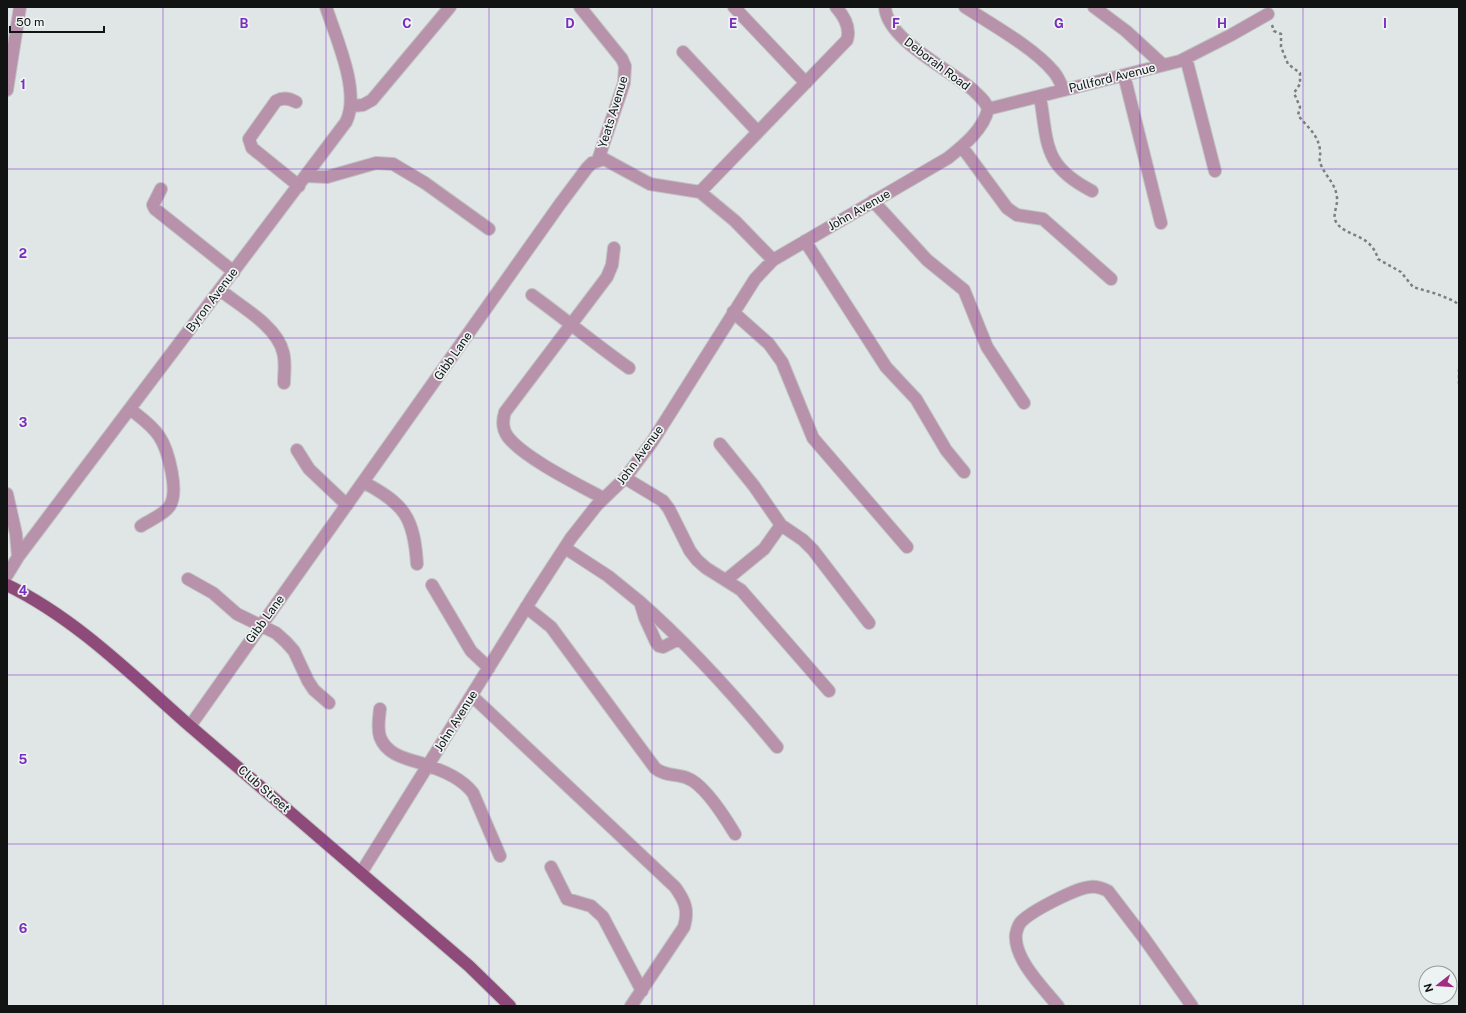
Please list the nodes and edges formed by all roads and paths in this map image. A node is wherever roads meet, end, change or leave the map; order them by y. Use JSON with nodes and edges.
{"nodes":[{"id":1,"x":20,"y":7,"type":"edge"},
{"id":2,"x":326,"y":7,"type":"edge"},
{"id":3,"x":450,"y":7,"type":"edge"},
{"id":4,"x":580,"y":7,"type":"edge"},
{"id":5,"x":734,"y":7,"type":"edge"},
{"id":6,"x":965,"y":7,"type":"edge"},
{"id":7,"x":1094,"y":7,"type":"edge"},
{"id":8,"x":840,"y":8,"type":"edge"},
{"id":9,"x":886,"y":12,"type":"edge"},
{"id":10,"x":1268,"y":14,"type":"joint"},
{"id":11,"x":683,"y":52,"type":"dead end"},
{"id":12,"x":1186,"y":58,"type":"junction"},
{"id":13,"x":1163,"y":65,"type":"junction"},
{"id":14,"x":1124,"y":75,"type":"junction"},
{"id":15,"x":806,"y":82,"type":"junction"},
{"id":16,"x":7,"y":90,"type":"edge"},
{"id":17,"x":1064,"y":90,"type":"junction"},
{"id":18,"x":1040,"y":96,"type":"junction"},
{"id":19,"x":296,"y":102,"type":"dead end"},
{"id":20,"x":352,"y":106,"type":"junction"},
{"id":21,"x":988,"y":109,"type":"junction"},
{"id":22,"x":758,"y":132,"type":"junction"},
{"id":23,"x":962,"y":147,"type":"junction"},
{"id":24,"x":598,"y":160,"type":"junction"},
{"id":25,"x":1215,"y":170,"type":"dead end"},
{"id":26,"x":302,"y":181,"type":"junction"},
{"id":27,"x":161,"y":189,"type":"dead end"},
{"id":28,"x":1092,"y":191,"type":"dead end"},
{"id":29,"x":700,"y":192,"type":"junction"},
{"id":30,"x":873,"y":201,"type":"junction"},
{"id":31,"x":1162,"y":223,"type":"dead end"},
{"id":32,"x":488,"y":229,"type":"dead end"},
{"id":33,"x":805,"y":241,"type":"junction"},
{"id":34,"x":614,"y":248,"type":"dead end"},
{"id":35,"x":773,"y":260,"type":"junction"},
{"id":36,"x":234,"y":272,"type":"junction"},
{"id":37,"x":1111,"y":279,"type":"dead end"},
{"id":38,"x":220,"y":290,"type":"junction"},
{"id":39,"x":532,"y":295,"type":"dead end"},
{"id":40,"x":1459,"y":305,"type":"edge"},
{"id":41,"x":733,"y":312,"type":"junction"},
{"id":42,"x":571,"y":324,"type":"junction"},
{"id":43,"x":629,"y":368,"type":"dead end"},
{"id":44,"x":1459,"y":369,"type":"edge"},
{"id":45,"x":284,"y":383,"type":"dead end"},
{"id":46,"x":1459,"y":385,"type":"edge"},
{"id":47,"x":1024,"y":403,"type":"dead end"},
{"id":48,"x":130,"y":409,"type":"junction"},
{"id":49,"x":720,"y":444,"type":"dead end"},
{"id":50,"x":297,"y":450,"type":"dead end"},
{"id":51,"x":964,"y":472,"type":"dead end"},
{"id":52,"x":625,"y":478,"type":"junction"},
{"id":53,"x":363,"y":482,"type":"junction"},
{"id":54,"x":7,"y":494,"type":"edge"},
{"id":55,"x":603,"y":498,"type":"junction"},
{"id":56,"x":347,"y":505,"type":"junction"},
{"id":57,"x":780,"y":525,"type":"junction"},
{"id":58,"x":141,"y":526,"type":"dead end"},
{"id":59,"x":907,"y":547,"type":"dead end"},
{"id":60,"x":565,"y":548,"type":"junction"},
{"id":61,"x":18,"y":557,"type":"junction"},
{"id":62,"x":417,"y":564,"type":"dead end"},
{"id":63,"x":7,"y":575,"type":"edge"},
{"id":64,"x":188,"y":579,"type":"dead end"},
{"id":65,"x":726,"y":580,"type":"junction"},
{"id":66,"x":7,"y":585,"type":"edge"},
{"id":67,"x":432,"y":585,"type":"dead end"},
{"id":68,"x":640,"y":602,"type":"junction"},
{"id":69,"x":526,"y":607,"type":"junction"},
{"id":70,"x":869,"y":623,"type":"dead end"},
{"id":71,"x":261,"y":625,"type":"junction"},
{"id":72,"x":679,"y":639,"type":"junction"},
{"id":73,"x":489,"y":668,"type":"junction"},
{"id":74,"x":829,"y":691,"type":"dead end"},
{"id":75,"x":472,"y":696,"type":"junction"},
{"id":76,"x":328,"y":703,"type":"dead end"},
{"id":77,"x":380,"y":709,"type":"dead end"},
{"id":78,"x":190,"y":726,"type":"junction"},
{"id":79,"x":777,"y":747,"type":"dead end"},
{"id":80,"x":428,"y":765,"type":"junction"},
{"id":81,"x":735,"y":834,"type":"dead end"},
{"id":82,"x":500,"y":856,"type":"dead end"},
{"id":83,"x":551,"y":867,"type":"dead end"},
{"id":84,"x":361,"y":873,"type":"junction"},
{"id":85,"x":642,"y":991,"type":"junction"},
{"id":86,"x":510,"y":1006,"type":"edge"},
{"id":87,"x":631,"y":1006,"type":"edge"},
{"id":88,"x":1058,"y":1006,"type":"edge"},
{"id":89,"x":1192,"y":1006,"type":"edge"}],
"edges":[{"from":1,"to":16,"type":"street"},
{"from":2,"to":20,"type":"street"},
{"from":3,"to":20,"type":"street"},
{"from":4,"to":24,"type":"street","name":"Yeats Avenue"},
{"from":5,"to":15,"type":"street"},
{"from":6,"to":17,"type":"street"},
{"from":7,"to":13,"type":"street"},
{"from":8,"to":15,"type":"street"},
{"from":9,"to":21,"type":"street","name":"Deborah Road"},
{"from":10,"to":12,"type":"street","name":"Pullford Avenue"},
{"from":10,"to":40,"type":"path"},
{"from":11,"to":22,"type":"street"},
{"from":12,"to":13,"type":"street","name":"Pullford Avenue"},
{"from":12,"to":25,"type":"street"},
{"from":13,"to":14,"type":"street","name":"Pullford Avenue"},
{"from":14,"to":17,"type":"street","name":"Pullford Avenue"},
{"from":14,"to":31,"type":"street"},
{"from":15,"to":22,"type":"street"},
{"from":17,"to":18,"type":"street","name":"Pullford Avenue"},
{"from":18,"to":21,"type":"street","name":"Pullford Avenue"},
{"from":18,"to":28,"type":"street"},
{"from":19,"to":26,"type":"street"},
{"from":20,"to":26,"type":"street","name":"Byron Avenue"},
{"from":21,"to":23,"type":"street","name":"John Avenue"},
{"from":22,"to":29,"type":"street"},
{"from":23,"to":30,"type":"street","name":"John Avenue"},
{"from":23,"to":37,"type":"street"},
{"from":24,"to":29,"type":"street"},
{"from":24,"to":53,"type":"street","name":"Gibb Lane"},
{"from":26,"to":32,"type":"street"},
{"from":26,"to":36,"type":"street","name":"Byron Avenue"},
{"from":27,"to":36,"type":"street"},
{"from":29,"to":35,"type":"street"},
{"from":30,"to":33,"type":"street","name":"John Avenue"},
{"from":30,"to":47,"type":"street"},
{"from":33,"to":35,"type":"street","name":"John Avenue"},
{"from":33,"to":51,"type":"street"},
{"from":34,"to":42,"type":"street"},
{"from":35,"to":41,"type":"street","name":"John Avenue"},
{"from":36,"to":38,"type":"street","name":"Byron Avenue"},
{"from":38,"to":45,"type":"street"},
{"from":38,"to":48,"type":"street","name":"Byron Avenue"},
{"from":39,"to":42,"type":"street"},
{"from":41,"to":52,"type":"street","name":"John Avenue"},
{"from":41,"to":59,"type":"street"},
{"from":42,"to":43,"type":"street"},
{"from":42,"to":55,"type":"street"},
{"from":44,"to":46,"type":"path"},
{"from":48,"to":58,"type":"street"},
{"from":48,"to":61,"type":"street","name":"Byron Avenue"},
{"from":49,"to":57,"type":"street"},
{"from":50,"to":56,"type":"street"},
{"from":52,"to":55,"type":"street","name":"John Avenue"},
{"from":52,"to":65,"type":"street"},
{"from":53,"to":56,"type":"street","name":"Gibb Lane"},
{"from":53,"to":62,"type":"street"},
{"from":54,"to":61,"type":"street"},
{"from":55,"to":60,"type":"street","name":"John Avenue"},
{"from":56,"to":71,"type":"street","name":"Gibb Lane"},
{"from":57,"to":65,"type":"street"},
{"from":57,"to":70,"type":"street"},
{"from":60,"to":68,"type":"street"},
{"from":60,"to":69,"type":"street","name":"John Avenue"},
{"from":61,"to":63,"type":"street","name":"Byron Avenue"},
{"from":64,"to":71,"type":"street"},
{"from":65,"to":74,"type":"street"},
{"from":66,"to":78,"type":"main road","name":"Club Street"},
{"from":67,"to":73,"type":"street"},
{"from":68,"to":72,"type":"street"},
{"from":68,"to":72,"type":"street"},
{"from":69,"to":73,"type":"street","name":"John Avenue"},
{"from":69,"to":81,"type":"street"},
{"from":71,"to":76,"type":"street"},
{"from":71,"to":78,"type":"street","name":"Gibb Lane"},
{"from":72,"to":79,"type":"street"},
{"from":73,"to":75,"type":"street","name":"John Avenue"},
{"from":75,"to":80,"type":"street","name":"John Avenue"},
{"from":75,"to":85,"type":"street"},
{"from":77,"to":80,"type":"street"},
{"from":78,"to":84,"type":"main road","name":"Club Street"},
{"from":80,"to":82,"type":"street"},
{"from":80,"to":84,"type":"street","name":"John Avenue"},
{"from":83,"to":85,"type":"street"},
{"from":84,"to":86,"type":"main road","name":"Club Street"},
{"from":85,"to":87,"type":"street"},
{"from":88,"to":89,"type":"street"}]}
